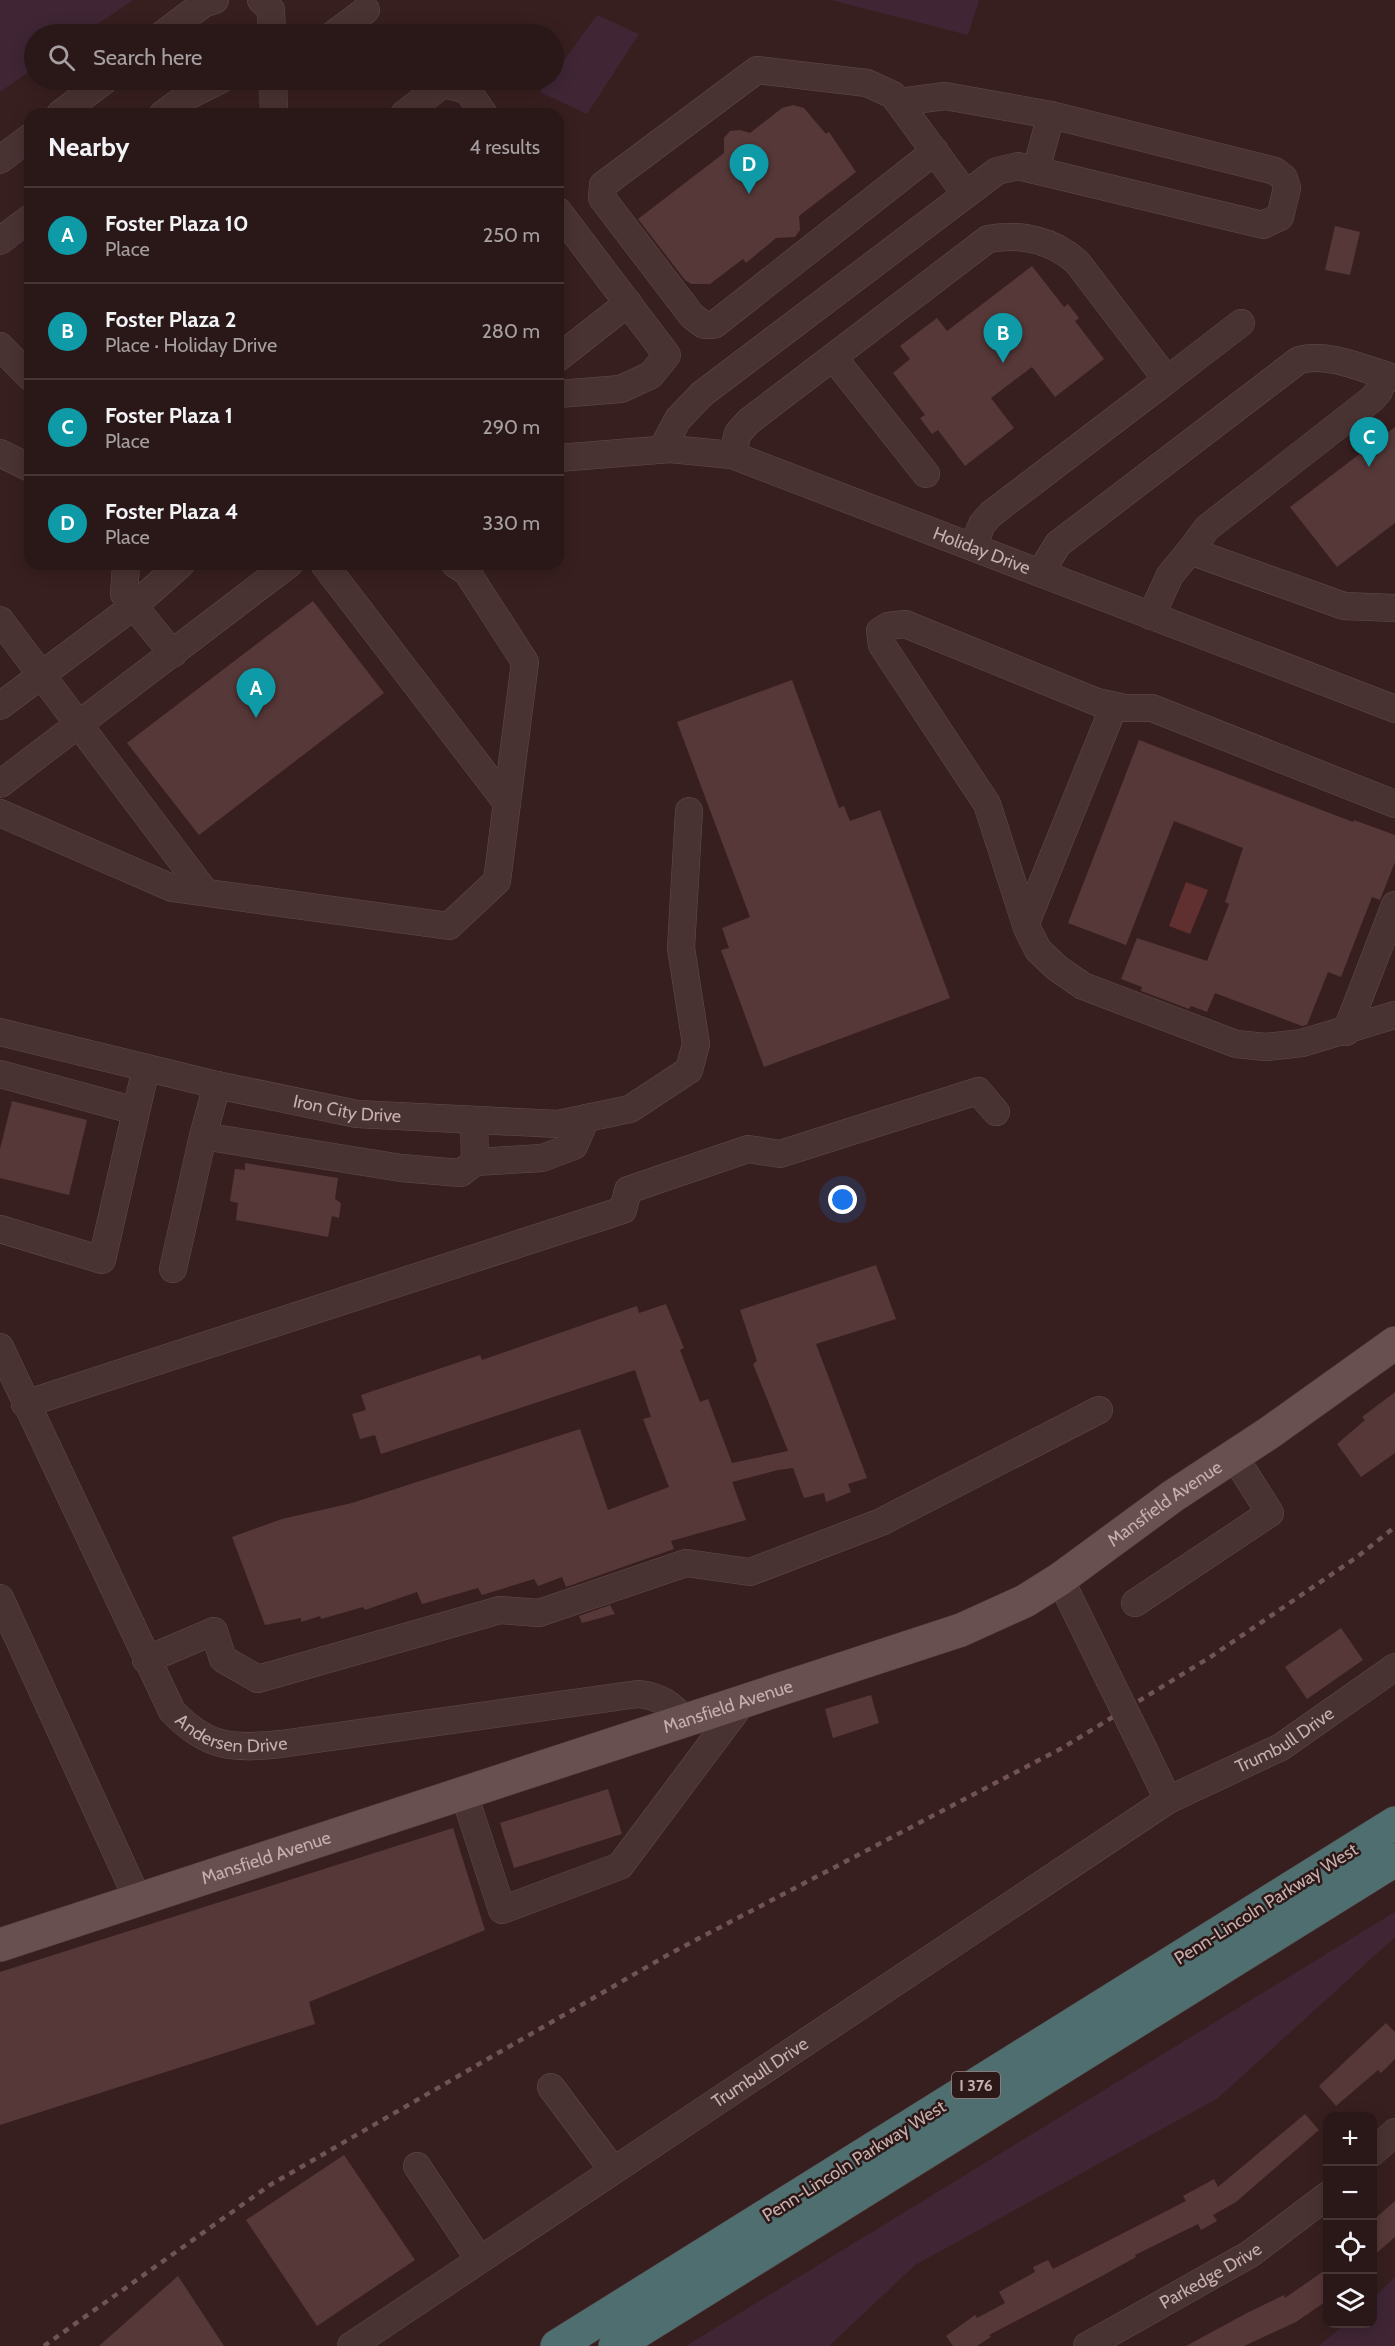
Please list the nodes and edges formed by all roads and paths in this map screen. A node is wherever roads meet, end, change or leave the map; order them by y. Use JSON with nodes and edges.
{"nodes":[{"id":1,"x":215,"y":0,"type":"edge"},
{"id":2,"x":261,"y":0,"type":"edge"},
{"id":3,"x":366,"y":10,"type":"dead end"},
{"id":4,"x":176,"y":24,"type":"edge"},
{"id":5,"x":272,"y":24,"type":"edge"},
{"id":6,"x":347,"y":24,"type":"edge"},
{"id":7,"x":92,"y":90,"type":"edge"},
{"id":8,"x":200,"y":90,"type":"edge"},
{"id":9,"x":273,"y":90,"type":"edge"},
{"id":10,"x":435,"y":90,"type":"edge"},
{"id":11,"x":466,"y":90,"type":"edge"},
{"id":12,"x":899,"y":102,"type":"junction"},
{"id":13,"x":68,"y":108,"type":"edge"},
{"id":14,"x":172,"y":108,"type":"edge"},
{"id":15,"x":274,"y":108,"type":"edge"},
{"id":16,"x":412,"y":108,"type":"edge"},
{"id":17,"x":480,"y":108,"type":"edge"},
{"id":18,"x":1051,"y":115,"type":"junction"},
{"id":19,"x":24,"y":142,"type":"edge"},
{"id":20,"x":936,"y":151,"type":"junction"},
{"id":21,"x":0,"y":160,"type":"edge"},
{"id":22,"x":1036,"y":170,"type":"junction"},
{"id":23,"x":965,"y":193,"type":"junction"},
{"id":24,"x":564,"y":219,"type":"edge"},
{"id":25,"x":24,"y":223,"type":"edge"},
{"id":26,"x":0,"y":241,"type":"edge"},
{"id":27,"x":628,"y":303,"type":"junction"},
{"id":28,"x":1241,"y":323,"type":"dead end"},
{"id":29,"x":0,"y":346,"type":"edge"},
{"id":30,"x":564,"y":353,"type":"edge"},
{"id":31,"x":833,"y":357,"type":"junction"},
{"id":32,"x":24,"y":371,"type":"edge"},
{"id":33,"x":1389,"y":376,"type":"edge"},
{"id":34,"x":1167,"y":380,"type":"junction"},
{"id":35,"x":564,"y":394,"type":"edge"},
{"id":36,"x":662,"y":450,"type":"junction"},
{"id":37,"x":0,"y":453,"type":"edge"},
{"id":38,"x":732,"y":455,"type":"junction"},
{"id":39,"x":564,"y":458,"type":"edge"},
{"id":40,"x":24,"y":465,"type":"edge"},
{"id":41,"x":926,"y":474,"type":"dead end"},
{"id":42,"x":973,"y":546,"type":"junction"},
{"id":43,"x":1190,"y":551,"type":"junction"},
{"id":44,"x":126,"y":570,"type":"edge"},
{"id":45,"x":174,"y":570,"type":"edge"},
{"id":46,"x":281,"y":570,"type":"edge"},
{"id":47,"x":329,"y":570,"type":"edge"},
{"id":48,"x":464,"y":570,"type":"edge"},
{"id":49,"x":1040,"y":573,"type":"junction"},
{"id":50,"x":135,"y":605,"type":"junction"},
{"id":51,"x":1395,"y":608,"type":"edge"},
{"id":52,"x":1151,"y":616,"type":"junction"},
{"id":53,"x":0,"y":620,"type":"edge"},
{"id":54,"x":173,"y":654,"type":"junction"},
{"id":55,"x":43,"y":674,"type":"junction"},
{"id":56,"x":0,"y":706,"type":"edge"},
{"id":57,"x":1114,"y":706,"type":"junction"},
{"id":58,"x":1395,"y":709,"type":"edge"},
{"id":59,"x":78,"y":725,"type":"junction"},
{"id":60,"x":0,"y":784,"type":"edge"},
{"id":61,"x":507,"y":803,"type":"junction"},
{"id":62,"x":1395,"y":804,"type":"edge"},
{"id":63,"x":689,"y":811,"type":"dead end"},
{"id":64,"x":0,"y":813,"type":"edge"},
{"id":65,"x":205,"y":892,"type":"junction"},
{"id":66,"x":1395,"y":905,"type":"edge"},
{"id":67,"x":1026,"y":922,"type":"junction"},
{"id":68,"x":1395,"y":1015,"type":"edge"},
{"id":69,"x":0,"y":1032,"type":"edge"},
{"id":70,"x":1346,"y":1032,"type":"junction"},
{"id":71,"x":146,"y":1068,"type":"junction"},
{"id":72,"x":0,"y":1074,"type":"edge"},
{"id":73,"x":217,"y":1085,"type":"junction"},
{"id":74,"x":136,"y":1111,"type":"junction"},
{"id":75,"x":996,"y":1112,"type":"dead end"},
{"id":76,"x":586,"y":1118,"type":"junction"},
{"id":77,"x":474,"y":1120,"type":"junction"},
{"id":78,"x":203,"y":1136,"type":"junction"},
{"id":79,"x":475,"y":1162,"type":"junction"},
{"id":80,"x":0,"y":1229,"type":"edge"},
{"id":81,"x":173,"y":1269,"type":"dead end"},
{"id":82,"x":1395,"y":1343,"type":"edge"},
{"id":83,"x":0,"y":1347,"type":"edge"},
{"id":84,"x":25,"y":1404,"type":"junction"},
{"id":85,"x":1099,"y":1410,"type":"dead end"},
{"id":86,"x":1234,"y":1456,"type":"junction"},
{"id":87,"x":1060,"y":1579,"type":"junction"},
{"id":88,"x":0,"y":1598,"type":"edge"},
{"id":89,"x":1135,"y":1603,"type":"dead end"},
{"id":90,"x":146,"y":1660,"type":"junction"},
{"id":91,"x":1395,"y":1667,"type":"edge"},
{"id":92,"x":742,"y":1703,"type":"junction"},
{"id":93,"x":686,"y":1721,"type":"junction"},
{"id":94,"x":464,"y":1794,"type":"junction"},
{"id":95,"x":1168,"y":1800,"type":"junction"},
{"id":96,"x":1395,"y":1823,"type":"edge"},
{"id":97,"x":1395,"y":1860,"type":"edge"},
{"id":98,"x":138,"y":1900,"type":"junction"},
{"id":99,"x":0,"y":1945,"type":"edge"},
{"id":100,"x":551,"y":2087,"type":"dead end"},
{"id":101,"x":1395,"y":2132,"type":"edge"},
{"id":102,"x":1377,"y":2148,"type":"edge"},
{"id":103,"x":417,"y":2166,"type":"dead end"},
{"id":104,"x":613,"y":2170,"type":"junction"},
{"id":105,"x":1323,"y":2199,"type":"edge"},
{"id":106,"x":479,"y":2259,"type":"junction"},
{"id":107,"x":351,"y":2346,"type":"edge"},
{"id":108,"x":557,"y":2346,"type":"edge"},
{"id":109,"x":615,"y":2346,"type":"edge"},
{"id":110,"x":1087,"y":2346,"type":"edge"}],
"edges":[{"from":1,"to":4,"type":"street"},
{"from":2,"to":5,"type":"street"},
{"from":3,"to":6,"type":"street"},
{"from":7,"to":13,"type":"street"},
{"from":8,"to":14,"type":"street"},
{"from":9,"to":15,"type":"street"},
{"from":10,"to":16,"type":"street"},
{"from":11,"to":17,"type":"street"},
{"from":12,"to":18,"type":"street"},
{"from":12,"to":20,"type":"street"},
{"from":12,"to":20,"type":"street"},
{"from":18,"to":22,"type":"street"},
{"from":18,"to":22,"type":"street"},
{"from":19,"to":21,"type":"street"},
{"from":20,"to":23,"type":"street"},
{"from":22,"to":23,"type":"street"},
{"from":23,"to":36,"type":"street"},
{"from":24,"to":27,"type":"street"},
{"from":25,"to":26,"type":"street"},
{"from":27,"to":30,"type":"street"},
{"from":27,"to":35,"type":"street"},
{"from":28,"to":34,"type":"street"},
{"from":29,"to":32,"type":"street"},
{"from":31,"to":34,"type":"street"},
{"from":31,"to":38,"type":"street"},
{"from":31,"to":41,"type":"street"},
{"from":33,"to":43,"type":"street"},
{"from":33,"to":49,"type":"street"},
{"from":34,"to":42,"type":"street"},
{"from":36,"to":38,"type":"street","name":"Holiday Drive"},
{"from":36,"to":39,"type":"street","name":"Holiday Drive"},
{"from":37,"to":40,"type":"street"},
{"from":38,"to":42,"type":"street","name":"Holiday Drive"},
{"from":42,"to":49,"type":"street","name":"Holiday Drive"},
{"from":43,"to":51,"type":"street"},
{"from":43,"to":52,"type":"street"},
{"from":44,"to":50,"type":"street"},
{"from":45,"to":50,"type":"street"},
{"from":46,"to":54,"type":"street"},
{"from":47,"to":61,"type":"street"},
{"from":48,"to":61,"type":"street"},
{"from":49,"to":52,"type":"street","name":"Holiday Drive"},
{"from":50,"to":54,"type":"street"},
{"from":50,"to":55,"type":"street"},
{"from":52,"to":58,"type":"street","name":"Holiday Drive"},
{"from":53,"to":55,"type":"street"},
{"from":54,"to":59,"type":"street"},
{"from":55,"to":56,"type":"street"},
{"from":55,"to":59,"type":"street"},
{"from":57,"to":62,"type":"street"},
{"from":57,"to":67,"type":"street"},
{"from":57,"to":67,"type":"street"},
{"from":59,"to":60,"type":"street"},
{"from":59,"to":65,"type":"street"},
{"from":61,"to":65,"type":"street"},
{"from":63,"to":76,"type":"street","name":"Iron City Drive"},
{"from":64,"to":65,"type":"street"},
{"from":66,"to":70,"type":"street"},
{"from":67,"to":70,"type":"street"},
{"from":68,"to":70,"type":"street"},
{"from":69,"to":71,"type":"street","name":"Iron City Drive"},
{"from":71,"to":73,"type":"street","name":"Iron City Drive"},
{"from":71,"to":74,"type":"street"},
{"from":72,"to":74,"type":"street"},
{"from":73,"to":77,"type":"street","name":"Iron City Drive"},
{"from":73,"to":78,"type":"street"},
{"from":74,"to":80,"type":"street"},
{"from":75,"to":84,"type":"street"},
{"from":76,"to":77,"type":"street","name":"Iron City Drive"},
{"from":76,"to":79,"type":"street"},
{"from":77,"to":79,"type":"street"},
{"from":78,"to":79,"type":"street"},
{"from":78,"to":81,"type":"street"},
{"from":82,"to":86,"type":"main road","name":"Mansfield Avenue"},
{"from":83,"to":84,"type":"street","name":"Andersen Drive"},
{"from":84,"to":90,"type":"street","name":"Andersen Drive"},
{"from":85,"to":90,"type":"street"},
{"from":86,"to":87,"type":"main road","name":"Mansfield Avenue"},
{"from":86,"to":89,"type":"street"},
{"from":87,"to":92,"type":"main road","name":"Mansfield Avenue"},
{"from":87,"to":95,"type":"street","bridge":true},
{"from":88,"to":98,"type":"street"},
{"from":90,"to":93,"type":"street","name":"Andersen Drive"},
{"from":91,"to":95,"type":"street","name":"Trumbull Drive"},
{"from":92,"to":93,"type":"main road","name":"Mansfield Avenue"},
{"from":92,"to":94,"type":"street"},
{"from":93,"to":94,"type":"main road","name":"Mansfield Avenue"},
{"from":94,"to":98,"type":"main road","name":"Mansfield Avenue"},
{"from":95,"to":104,"type":"street","name":"Trumbull Drive"},
{"from":96,"to":108,"type":"highway","name":"Penn-Lincoln Parkway West","number":"I 376"},
{"from":97,"to":109,"type":"highway","name":"Penn-Lincoln Parkway West","number":"I 376"},
{"from":98,"to":99,"type":"main road","name":"Mansfield Avenue"},
{"from":100,"to":104,"type":"street"},
{"from":101,"to":102,"type":"street"},
{"from":103,"to":106,"type":"street"},
{"from":104,"to":106,"type":"street","name":"Trumbull Drive"},
{"from":105,"to":110,"type":"street","name":"Parkedge Drive"},
{"from":106,"to":107,"type":"street","name":"Trumbull Drive"}]}
